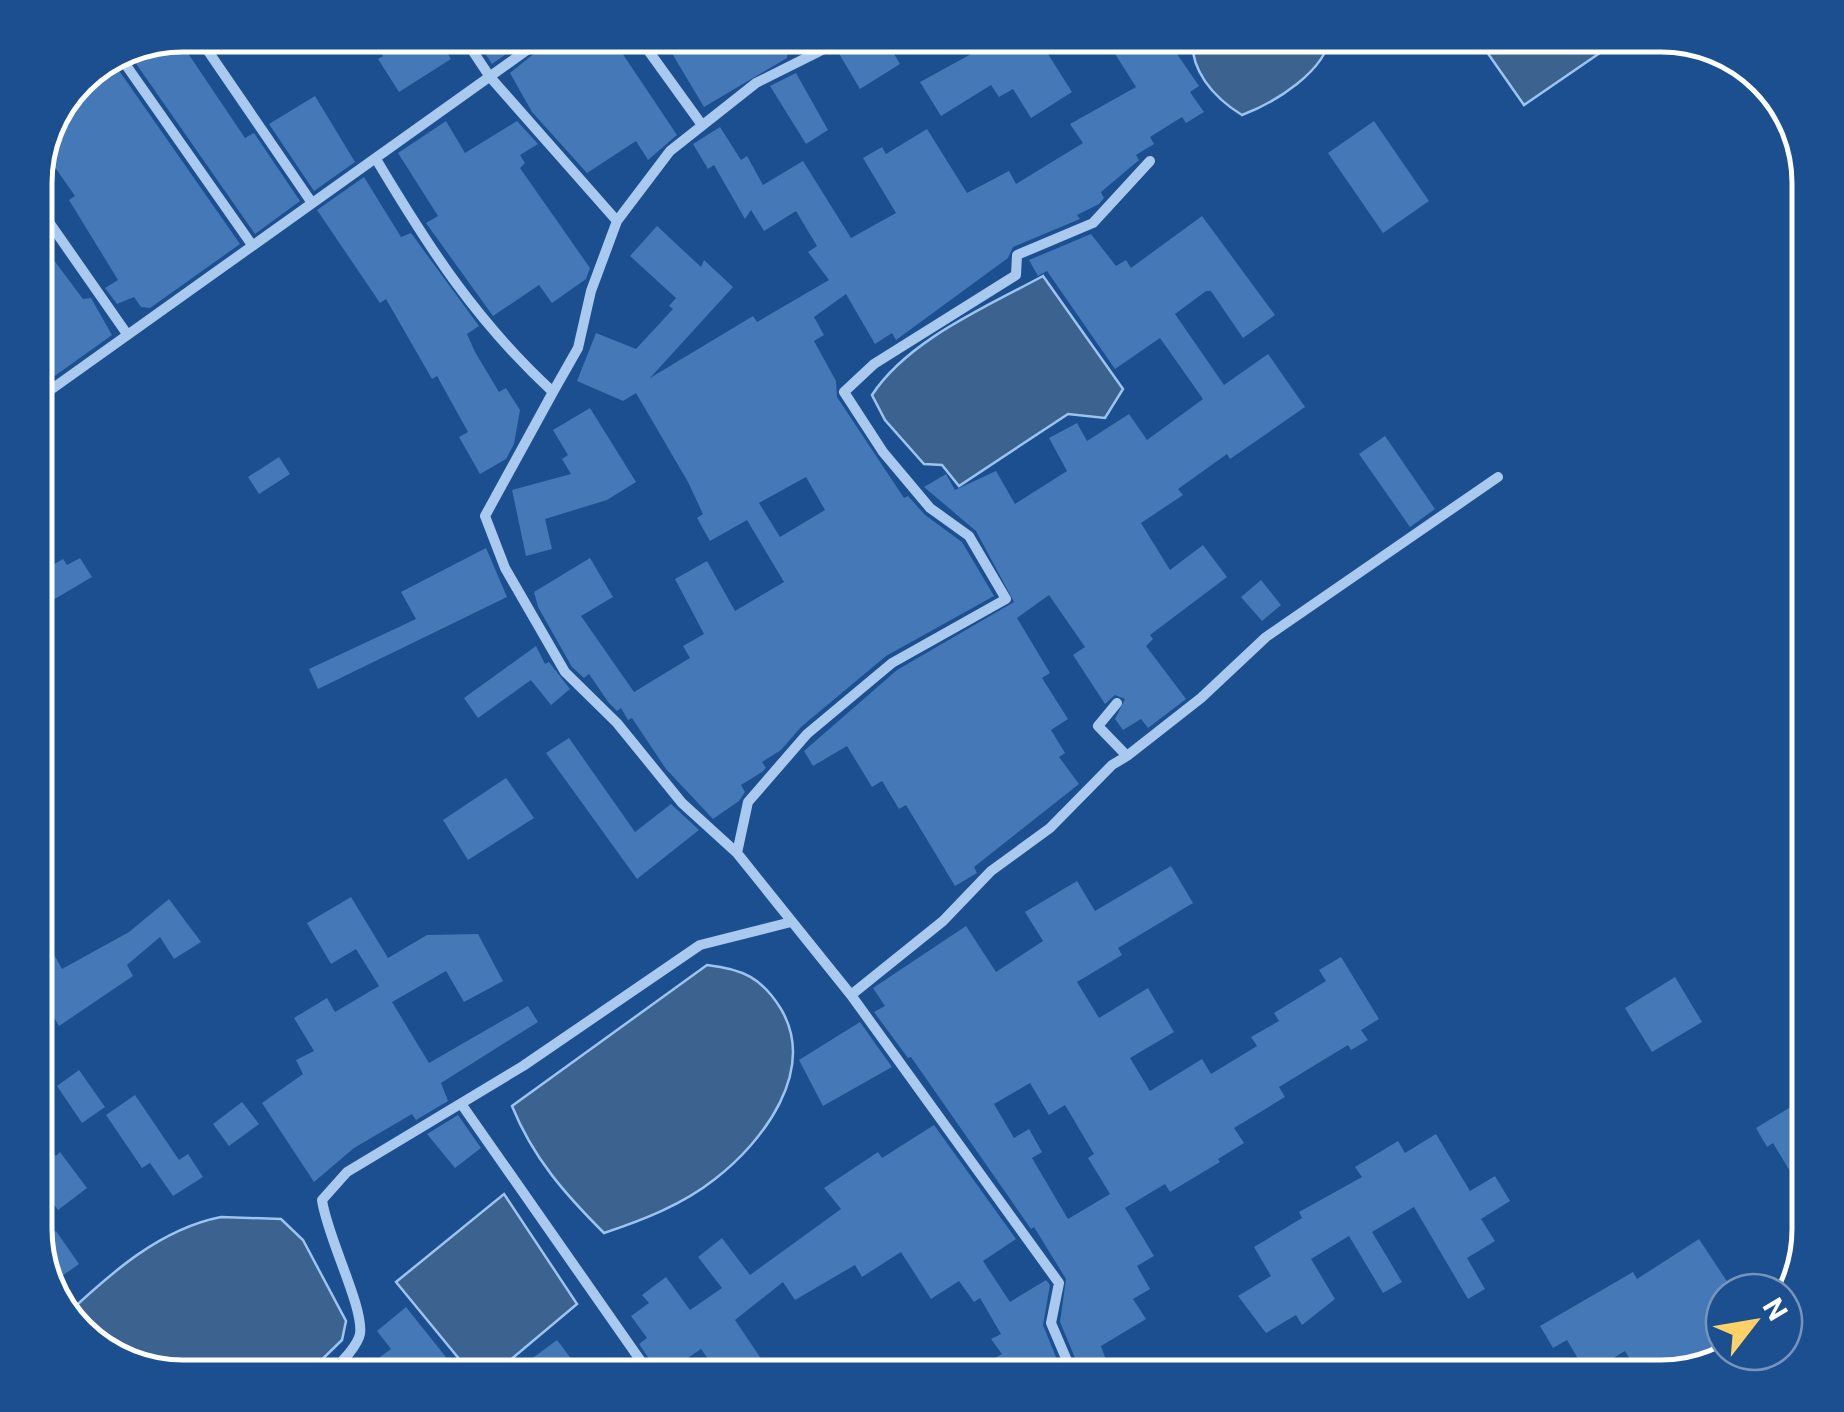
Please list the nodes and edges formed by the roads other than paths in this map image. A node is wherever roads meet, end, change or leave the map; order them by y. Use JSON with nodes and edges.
{"nodes":[{"id":1,"x":208,"y":52,"type":"edge"},
{"id":2,"x":473,"y":52,"type":"edge"},
{"id":3,"x":525,"y":52,"type":"edge"},
{"id":4,"x":649,"y":52,"type":"edge"},
{"id":5,"x":818,"y":52,"type":"edge"},
{"id":6,"x":127,"y":66,"type":"edge"},
{"id":7,"x":490,"y":77,"type":"junction"},
{"id":8,"x":702,"y":125,"type":"junction"},
{"id":9,"x":376,"y":159,"type":"junction"},
{"id":10,"x":1150,"y":162,"type":"dead end"},
{"id":11,"x":312,"y":203,"type":"junction"},
{"id":12,"x":617,"y":221,"type":"junction"},
{"id":13,"x":53,"y":228,"type":"edge"},
{"id":14,"x":252,"y":245,"type":"junction"},
{"id":15,"x":128,"y":334,"type":"junction"},
{"id":16,"x":53,"y":388,"type":"edge"},
{"id":17,"x":553,"y":392,"type":"junction"},
{"id":18,"x":1498,"y":477,"type":"dead end"},
{"id":19,"x":1116,"y":703,"type":"dead end"},
{"id":20,"x":1127,"y":756,"type":"junction"},
{"id":21,"x":737,"y":852,"type":"junction"},
{"id":22,"x":791,"y":922,"type":"junction"},
{"id":23,"x":851,"y":995,"type":"junction"},
{"id":24,"x":462,"y":1105,"type":"junction"},
{"id":25,"x":341,"y":1360,"type":"edge"},
{"id":26,"x":640,"y":1360,"type":"edge"},
{"id":27,"x":1067,"y":1360,"type":"edge"}],
"edges":[{"from":1,"to":11,"type":"street"},
{"from":2,"to":7,"type":"street"},
{"from":3,"to":7,"type":"street"},
{"from":4,"to":8,"type":"street"},
{"from":5,"to":8,"type":"street"},
{"from":6,"to":14,"type":"street"},
{"from":7,"to":9,"type":"street"},
{"from":7,"to":12,"type":"street"},
{"from":8,"to":12,"type":"street"},
{"from":9,"to":11,"type":"street"},
{"from":9,"to":17,"type":"street"},
{"from":10,"to":21,"type":"street"},
{"from":11,"to":14,"type":"street"},
{"from":12,"to":17,"type":"street"},
{"from":13,"to":15,"type":"street"},
{"from":14,"to":15,"type":"street"},
{"from":15,"to":16,"type":"street"},
{"from":17,"to":21,"type":"street"},
{"from":18,"to":20,"type":"street"},
{"from":19,"to":20,"type":"street"},
{"from":20,"to":23,"type":"street"},
{"from":21,"to":22,"type":"street"},
{"from":22,"to":23,"type":"street"},
{"from":22,"to":24,"type":"street"},
{"from":23,"to":27,"type":"street"},
{"from":24,"to":25,"type":"street"},
{"from":24,"to":26,"type":"street"}]}
